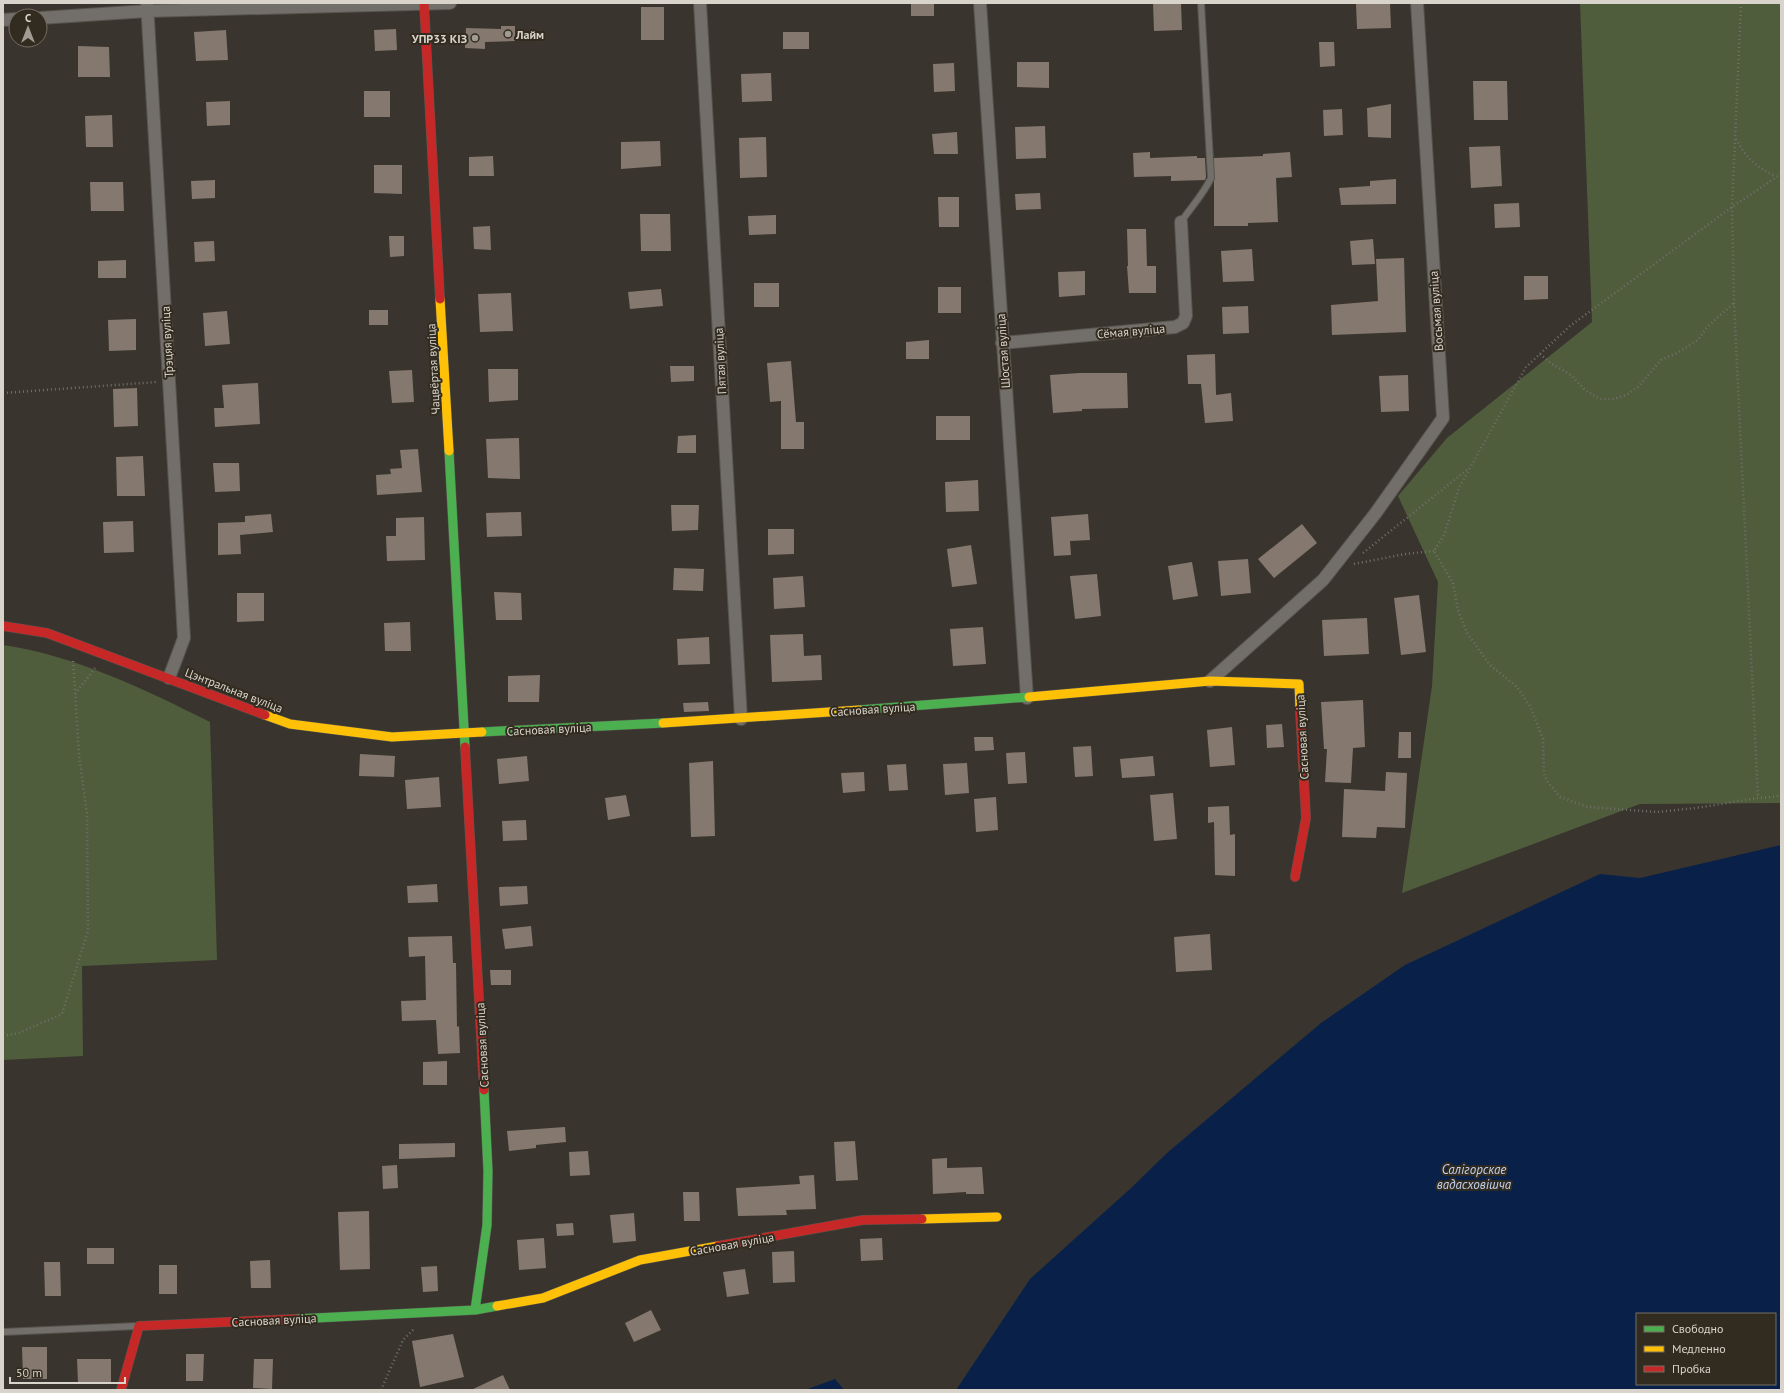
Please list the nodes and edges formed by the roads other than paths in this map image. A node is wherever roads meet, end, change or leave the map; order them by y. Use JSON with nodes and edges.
{"nodes":[{"id":1,"x":450,"y":3,"type":"edge"},
{"id":2,"x":700,"y":3,"type":"edge"},
{"id":3,"x":980,"y":3,"type":"edge"},
{"id":4,"x":1201,"y":3,"type":"edge"},
{"id":5,"x":1417,"y":3,"type":"edge"},
{"id":6,"x":424,"y":4,"type":"edge"},
{"id":7,"x":147,"y":7,"type":"edge"},
{"id":8,"x":48,"y":17,"type":"edge"},
{"id":9,"x":1181,"y":222,"type":"joint"},
{"id":10,"x":1002,"y":343,"type":"junction"},
{"id":11,"x":3,"y":626,"type":"edge"},
{"id":12,"x":169,"y":678,"type":"junction"},
{"id":13,"x":1210,"y":681,"type":"junction"},
{"id":14,"x":1026,"y":698,"type":"junction"},
{"id":15,"x":741,"y":719,"type":"junction"},
{"id":16,"x":465,"y":734,"type":"junction"},
{"id":17,"x":1295,"y":877,"type":"dead end"},
{"id":18,"x":997,"y":1217,"type":"dead end"},
{"id":19,"x":475,"y":1310,"type":"junction"},
{"id":20,"x":139,"y":1326,"type":"junction"},
{"id":21,"x":3,"y":1332,"type":"edge"},
{"id":22,"x":121,"y":1390,"type":"edge"}],
"edges":[{"from":1,"to":6,"type":"street"},
{"from":2,"to":15,"type":"street","name":"Пятая вуліца"},
{"from":3,"to":10,"type":"street","name":"Шостая вуліца"},
{"from":4,"to":9,"type":"lane"},
{"from":5,"to":13,"type":"street","name":"Восьмая вуліца"},
{"from":6,"to":7,"type":"street"},
{"from":6,"to":16,"type":"street","name":"Чацвёртая вуліца"},
{"from":7,"to":8,"type":"street"},
{"from":7,"to":12,"type":"street","name":"Трэцяя вуліца"},
{"from":9,"to":10,"type":"street","name":"Сёмая вуліца"},
{"from":10,"to":14,"type":"street","name":"Шостая вуліца"},
{"from":11,"to":12,"type":"street","name":"Цэнтральная вуліца"},
{"from":12,"to":16,"type":"street","name":"Цэнтральная вуліца"},
{"from":13,"to":14,"type":"street","name":"Сасновая вуліца"},
{"from":13,"to":17,"type":"street","name":"Сасновая вуліца"},
{"from":14,"to":15,"type":"street","name":"Сасновая вуліца"},
{"from":15,"to":16,"type":"street","name":"Сасновая вуліца"},
{"from":16,"to":19,"type":"street","name":"Сасновая вуліца"},
{"from":18,"to":19,"type":"street","name":"Сасновая вуліца"},
{"from":19,"to":20,"type":"street","name":"Сасновая вуліца"},
{"from":20,"to":21,"type":"lane"},
{"from":20,"to":22,"type":"street"}]}
